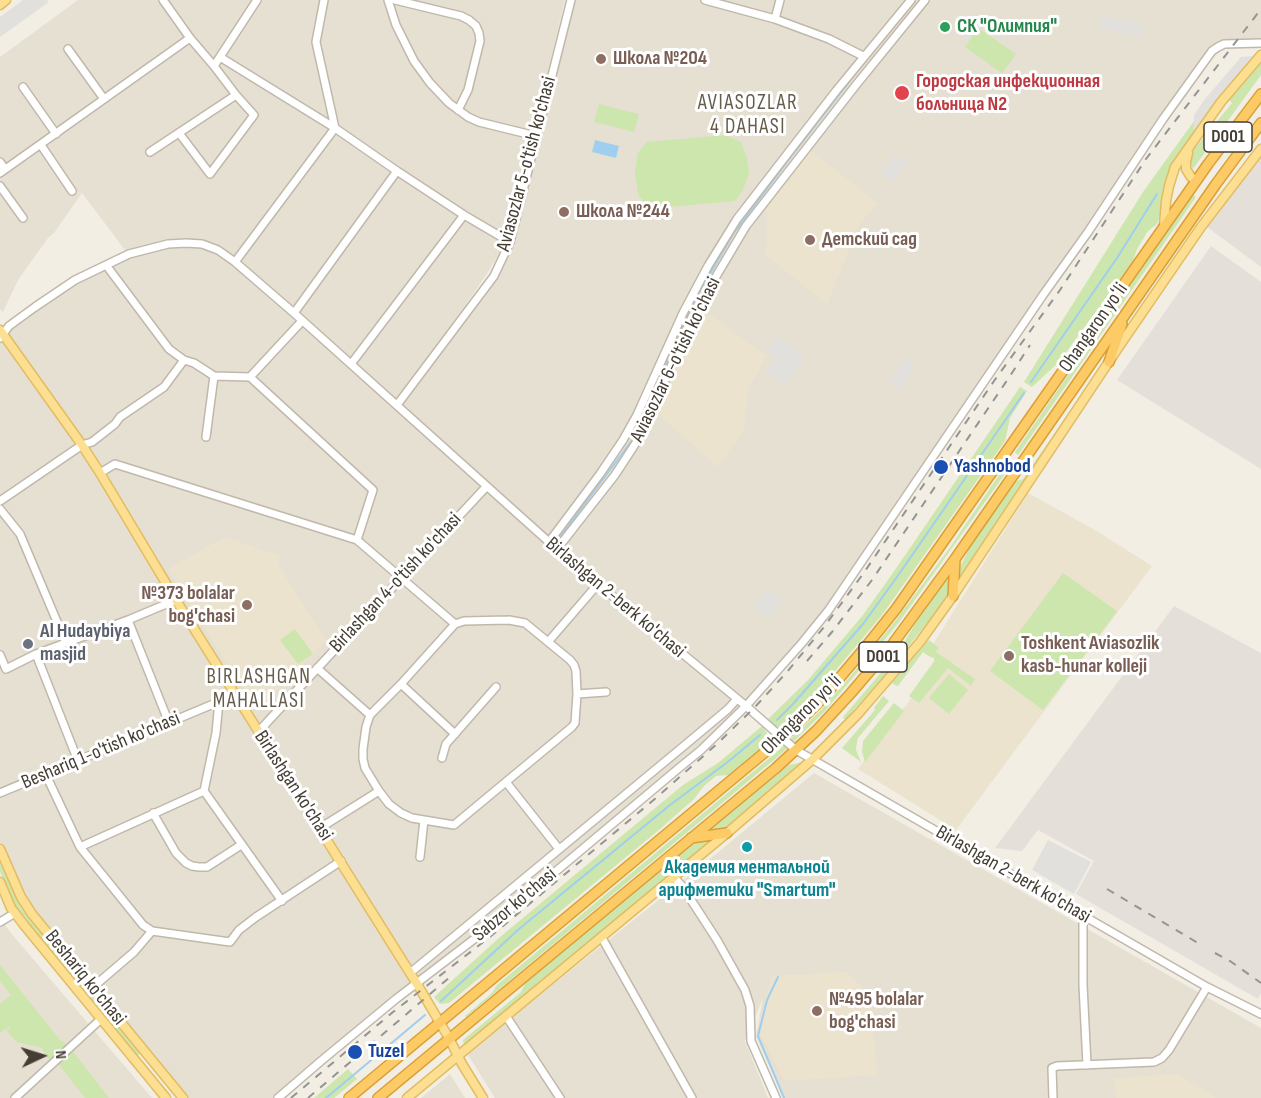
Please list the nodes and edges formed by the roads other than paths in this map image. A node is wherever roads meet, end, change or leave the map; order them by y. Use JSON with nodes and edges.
{"nodes":[{"id":1,"x":6,"y":0,"type":"edge"},
{"id":2,"x":163,"y":0,"type":"edge"},
{"id":3,"x":257,"y":0,"type":"edge"},
{"id":4,"x":324,"y":0,"type":"edge"},
{"id":5,"x":388,"y":0,"type":"edge"},
{"id":6,"x":395,"y":0,"type":"edge"},
{"id":7,"x":571,"y":0,"type":"edge"},
{"id":8,"x":705,"y":0,"type":"edge"},
{"id":9,"x":780,"y":0,"type":"edge"},
{"id":10,"x":911,"y":0,"type":"edge"},
{"id":11,"x":925,"y":0,"type":"edge"},
{"id":12,"x":0,"y":4,"type":"edge"},
{"id":13,"x":775,"y":19,"type":"junction"},
{"id":14,"x":190,"y":38,"type":"junction"},
{"id":15,"x":1261,"y":43,"type":"edge"},
{"id":16,"x":68,"y":49,"type":"dead end"},
{"id":17,"x":875,"y":51,"type":"junction"},
{"id":18,"x":1261,"y":55,"type":"edge"},
{"id":19,"x":863,"y":56,"type":"junction"},
{"id":20,"x":220,"y":57,"type":"junction"},
{"id":21,"x":214,"y":66,"type":"junction"},
{"id":22,"x":23,"y":87,"type":"dead end"},
{"id":23,"x":1261,"y":94,"type":"edge"},
{"id":24,"x":236,"y":95,"type":"junction"},
{"id":25,"x":104,"y":99,"type":"junction"},
{"id":26,"x":833,"y":103,"type":"junction"},
{"id":27,"x":458,"y":110,"type":"junction"},
{"id":28,"x":1261,"y":123,"type":"edge"},
{"id":29,"x":335,"y":128,"type":"junction"},
{"id":30,"x":179,"y":133,"type":"junction"},
{"id":31,"x":56,"y":134,"type":"junction"},
{"id":32,"x":536,"y":136,"type":"junction"},
{"id":33,"x":41,"y":145,"type":"junction"},
{"id":34,"x":1189,"y":147,"type":"junction"},
{"id":35,"x":1261,"y":149,"type":"edge"},
{"id":36,"x":150,"y":152,"type":"dead end"},
{"id":37,"x":0,"y":162,"type":"edge"},
{"id":38,"x":3,"y":171,"type":"edge"},
{"id":39,"x":397,"y":171,"type":"junction"},
{"id":40,"x":1196,"y":181,"type":"junction"},
{"id":41,"x":1216,"y":184,"type":"junction"},
{"id":42,"x":0,"y":186,"type":"edge"},
{"id":43,"x":72,"y":191,"type":"dead end"},
{"id":44,"x":464,"y":215,"type":"junction"},
{"id":45,"x":23,"y":218,"type":"dead end"},
{"id":46,"x":1164,"y":226,"type":"junction"},
{"id":47,"x":731,"y":240,"type":"junction"},
{"id":48,"x":510,"y":242,"type":"junction"},
{"id":49,"x":235,"y":262,"type":"junction"},
{"id":50,"x":106,"y":265,"type":"junction"},
{"id":51,"x":294,"y":314,"type":"junction"},
{"id":52,"x":1125,"y":315,"type":"junction"},
{"id":53,"x":302,"y":321,"type":"junction"},
{"id":54,"x":1,"y":334,"type":"edge"},
{"id":55,"x":184,"y":360,"type":"junction"},
{"id":56,"x":1109,"y":362,"type":"junction"},
{"id":57,"x":351,"y":364,"type":"junction"},
{"id":58,"x":214,"y":376,"type":"junction"},
{"id":59,"x":250,"y":377,"type":"junction"},
{"id":60,"x":397,"y":405,"type":"junction"},
{"id":61,"x":206,"y":437,"type":"dead end"},
{"id":62,"x":629,"y":443,"type":"junction"},
{"id":63,"x":82,"y":445,"type":"junction"},
{"id":64,"x":995,"y":469,"type":"junction"},
{"id":65,"x":1016,"y":471,"type":"junction"},
{"id":66,"x":100,"y":473,"type":"junction"},
{"id":67,"x":486,"y":487,"type":"junction"},
{"id":68,"x":0,"y":501,"type":"edge"},
{"id":69,"x":0,"y":509,"type":"edge"},
{"id":70,"x":357,"y":540,"type":"junction"},
{"id":71,"x":549,"y":543,"type":"junction"},
{"id":72,"x":557,"y":549,"type":"junction"},
{"id":73,"x":955,"y":559,"type":"junction"},
{"id":74,"x":402,"y":578,"type":"junction"},
{"id":75,"x":598,"y":585,"type":"junction"},
{"id":76,"x":953,"y":596,"type":"junction"},
{"id":77,"x":176,"y":600,"type":"junction"},
{"id":78,"x":128,"y":620,"type":"junction"},
{"id":79,"x":455,"y":624,"type":"junction"},
{"id":80,"x":548,"y":642,"type":"junction"},
{"id":81,"x":66,"y":643,"type":"junction"},
{"id":82,"x":36,"y":654,"type":"junction"},
{"id":83,"x":0,"y":655,"type":"edge"},
{"id":84,"x":317,"y":668,"type":"junction"},
{"id":85,"x":401,"y":684,"type":"junction"},
{"id":86,"x":496,"y":687,"type":"dead end"},
{"id":87,"x":606,"y":692,"type":"dead end"},
{"id":88,"x":577,"y":694,"type":"junction"},
{"id":89,"x":235,"y":695,"type":"junction"},
{"id":90,"x":737,"y":699,"type":"junction"},
{"id":91,"x":219,"y":701,"type":"junction"},
{"id":92,"x":746,"y":706,"type":"junction"},
{"id":93,"x":370,"y":715,"type":"junction"},
{"id":94,"x":169,"y":723,"type":"junction"},
{"id":95,"x":258,"y":732,"type":"junction"},
{"id":96,"x":455,"y":734,"type":"junction"},
{"id":97,"x":782,"y":738,"type":"junction"},
{"id":98,"x":796,"y":750,"type":"junction"},
{"id":99,"x":442,"y":758,"type":"dead end"},
{"id":100,"x":813,"y":759,"type":"junction"},
{"id":101,"x":78,"y":761,"type":"junction"},
{"id":102,"x":46,"y":775,"type":"junction"},
{"id":103,"x":647,"y":776,"type":"junction"},
{"id":104,"x":506,"y":782,"type":"junction"},
{"id":105,"x":656,"y":787,"type":"junction"},
{"id":106,"x":204,"y":791,"type":"junction"},
{"id":107,"x":379,"y":791,"type":"junction"},
{"id":108,"x":0,"y":793,"type":"edge"},
{"id":109,"x":153,"y":813,"type":"junction"},
{"id":110,"x":424,"y":820,"type":"junction"},
{"id":111,"x":320,"y":828,"type":"junction"},
{"id":112,"x":727,"y":833,"type":"junction"},
{"id":113,"x":691,"y":838,"type":"junction"},
{"id":114,"x":241,"y":845,"type":"junction"},
{"id":115,"x":80,"y":847,"type":"junction"},
{"id":116,"x":0,"y":849,"type":"edge"},
{"id":117,"x":559,"y":849,"type":"junction"},
{"id":118,"x":420,"y":857,"type":"dead end"},
{"id":119,"x":340,"y":861,"type":"junction"},
{"id":120,"x":674,"y":877,"type":"junction"},
{"id":121,"x":0,"y":882,"type":"edge"},
{"id":122,"x":282,"y":901,"type":"junction"},
{"id":123,"x":15,"y":913,"type":"junction"},
{"id":124,"x":1083,"y":916,"type":"junction"},
{"id":125,"x":0,"y":922,"type":"edge"},
{"id":126,"x":152,"y":931,"type":"junction"},
{"id":127,"x":602,"y":938,"type":"junction"},
{"id":128,"x":410,"y":973,"type":"junction"},
{"id":129,"x":417,"y":984,"type":"junction"},
{"id":130,"x":1207,"y":987,"type":"junction"},
{"id":131,"x":92,"y":988,"type":"junction"},
{"id":132,"x":1261,"y":1014,"type":"edge"},
{"id":133,"x":506,"y":1017,"type":"junction"},
{"id":134,"x":101,"y":1019,"type":"junction"},
{"id":135,"x":440,"y":1022,"type":"junction"},
{"id":136,"x":449,"y":1038,"type":"junction"},
{"id":137,"x":147,"y":1054,"type":"junction"},
{"id":138,"x":457,"y":1057,"type":"junction"},
{"id":139,"x":138,"y":1063,"type":"junction"},
{"id":140,"x":1087,"y":1065,"type":"junction"},
{"id":141,"x":15,"y":1098,"type":"edge"},
{"id":142,"x":166,"y":1098,"type":"edge"},
{"id":143,"x":183,"y":1098,"type":"edge"},
{"id":144,"x":278,"y":1098,"type":"edge"},
{"id":145,"x":349,"y":1098,"type":"edge"},
{"id":146,"x":378,"y":1098,"type":"edge"},
{"id":147,"x":407,"y":1098,"type":"edge"},
{"id":148,"x":483,"y":1098,"type":"edge"},
{"id":149,"x":560,"y":1098,"type":"edge"},
{"id":150,"x":692,"y":1098,"type":"edge"},
{"id":151,"x":776,"y":1098,"type":"edge"},
{"id":152,"x":1053,"y":1098,"type":"edge"}],
"edges":[{"from":1,"to":12,"type":"main road"},
{"from":2,"to":14,"type":"street"},
{"from":3,"to":20,"type":"street"},
{"from":4,"to":29,"type":"street"},
{"from":5,"to":27,"type":"street"},
{"from":6,"to":27,"type":"street"},
{"from":7,"to":32,"type":"street","name":"Aviasozlar 5-o'tish ko'chasi"},
{"from":8,"to":13,"type":"street"},
{"from":9,"to":13,"type":"street"},
{"from":10,"to":17,"type":"street","name":"Aviasozlar 6-o'tish ko'chasi"},
{"from":11,"to":17,"type":"street","name":"Aviasozlar 6-o'tish ko'chasi"},
{"from":13,"to":19,"type":"street"},
{"from":14,"to":21,"type":"street"},
{"from":14,"to":25,"type":"street"},
{"from":15,"to":92,"type":"street","name":"Sabzor ko'chasi"},
{"from":16,"to":25,"type":"street"},
{"from":17,"to":19,"type":"street","name":"Aviasozlar 6-o'tish ko'chasi"},
{"from":17,"to":26,"type":"street","name":"Aviasozlar 6-o'tish ko'chasi"},
{"from":18,"to":34,"type":"main road"},
{"from":19,"to":26,"type":"street","name":"Aviasozlar 6-o'tish ko'chasi"},
{"from":20,"to":21,"type":"street"},
{"from":20,"to":29,"type":"street"},
{"from":21,"to":24,"type":"street"},
{"from":22,"to":31,"type":"street"},
{"from":23,"to":40,"type":"highway","name":"Ohangaron yoʻli","number":"D001"},
{"from":24,"to":30,"type":"street"},
{"from":24,"to":30,"type":"street"},
{"from":25,"to":31,"type":"street"},
{"from":26,"to":47,"type":"street","name":"Aviasozlar 6-o'tish ko'chasi"},
{"from":26,"to":47,"type":"street","name":"Aviasozlar 6-o'tish ko'chasi"},
{"from":27,"to":32,"type":"street"},
{"from":28,"to":41,"type":"highway","name":"Ohangaron yoʻli","number":"D001"},
{"from":29,"to":39,"type":"street"},
{"from":29,"to":49,"type":"street"},
{"from":30,"to":36,"type":"street"},
{"from":31,"to":33,"type":"street"},
{"from":32,"to":48,"type":"street","name":"Aviasozlar 5-o'tish ko'chasi"},
{"from":33,"to":38,"type":"street"},
{"from":33,"to":43,"type":"street"},
{"from":34,"to":40,"type":"main road"},
{"from":34,"to":46,"type":"main road"},
{"from":35,"to":56,"type":"main road","name":"Ohangaron yoʻli"},
{"from":37,"to":38,"type":"street"},
{"from":39,"to":44,"type":"street"},
{"from":39,"to":51,"type":"street"},
{"from":40,"to":41,"type":"highway"},
{"from":40,"to":46,"type":"highway","name":"Ohangaron yoʻli","number":"D001"},
{"from":41,"to":52,"type":"highway","name":"Ohangaron yoʻli","number":"D001"},
{"from":42,"to":45,"type":"street"},
{"from":44,"to":48,"type":"street"},
{"from":44,"to":57,"type":"street"},
{"from":46,"to":64,"type":"highway","name":"Ohangaron yoʻli","number":"D001"},
{"from":47,"to":62,"type":"street","name":"Aviasozlar 6-o'tish ko'chasi"},
{"from":47,"to":62,"type":"street","name":"Aviasozlar 6-o'tish ko'chasi"},
{"from":48,"to":60,"type":"street","name":"Aviasozlar 5-o'tish ko'chasi"},
{"from":49,"to":50,"type":"street","name":"Birlashgan 2-berk ko'chasi"},
{"from":49,"to":51,"type":"street","name":"Birlashgan 2-berk ko'chasi"},
{"from":50,"to":54,"type":"street","name":"Birlashgan 2-berk ko'chasi"},
{"from":50,"to":55,"type":"street"},
{"from":51,"to":53,"type":"street","name":"Birlashgan 2-berk ko'chasi"},
{"from":52,"to":56,"type":"highway"},
{"from":52,"to":65,"type":"highway","name":"Ohangaron yoʻli","number":"D001"},
{"from":53,"to":57,"type":"street","name":"Birlashgan 2-berk ko'chasi"},
{"from":53,"to":59,"type":"street"},
{"from":54,"to":63,"type":"main road","name":"Birlashgan ko'chasi"},
{"from":55,"to":58,"type":"street"},
{"from":55,"to":63,"type":"street"},
{"from":56,"to":76,"type":"main road","name":"Ohangaron yoʻli"},
{"from":57,"to":60,"type":"street","name":"Birlashgan 2-berk ko'chasi"},
{"from":58,"to":59,"type":"street"},
{"from":58,"to":61,"type":"street"},
{"from":59,"to":70,"type":"street"},
{"from":60,"to":67,"type":"street","name":"Birlashgan 2-berk ko'chasi"},
{"from":62,"to":71,"type":"street","name":"Aviasozlar 6-o'tish ko'chasi"},
{"from":62,"to":72,"type":"street","name":"Aviasozlar 6-o'tish ko'chasi"},
{"from":63,"to":66,"type":"main road","name":"Birlashgan ko'chasi"},
{"from":63,"to":68,"type":"street"},
{"from":64,"to":65,"type":"highway"},
{"from":64,"to":97,"type":"highway","name":"Ohangaron yoʻli","number":"D001"},
{"from":65,"to":73,"type":"highway","name":"Ohangaron yoʻli","number":"D001"},
{"from":66,"to":70,"type":"street"},
{"from":66,"to":77,"type":"main road","name":"Birlashgan ko'chasi"},
{"from":67,"to":71,"type":"street","name":"Birlashgan 2-berk ko'chasi"},
{"from":67,"to":74,"type":"street","name":"Birlashgan 4-o'tish ko'chasi"},
{"from":69,"to":81,"type":"street"},
{"from":70,"to":74,"type":"street"},
{"from":71,"to":72,"type":"street","name":"Birlashgan 2-berk ko'chasi"},
{"from":72,"to":75,"type":"street","name":"Birlashgan 2-berk ko'chasi"},
{"from":73,"to":76,"type":"highway"},
{"from":73,"to":98,"type":"highway","name":"Ohangaron yoʻli","number":"D001"},
{"from":74,"to":79,"type":"street"},
{"from":74,"to":84,"type":"street","name":"Birlashgan 4-o'tish ko'chasi"},
{"from":75,"to":80,"type":"street"},
{"from":75,"to":90,"type":"street","name":"Birlashgan 2-berk ko'chasi"},
{"from":76,"to":100,"type":"main road","name":"Ohangaron yoʻli"},
{"from":77,"to":78,"type":"street"},
{"from":77,"to":89,"type":"main road","name":"Birlashgan ko'chasi"},
{"from":78,"to":81,"type":"street"},
{"from":78,"to":94,"type":"street"},
{"from":79,"to":80,"type":"street"},
{"from":79,"to":85,"type":"street"},
{"from":80,"to":88,"type":"street"},
{"from":81,"to":82,"type":"street"},
{"from":82,"to":83,"type":"street"},
{"from":82,"to":101,"type":"street"},
{"from":84,"to":93,"type":"street"},
{"from":84,"to":95,"type":"street","name":"Birlashgan 4-o'tish ko'chasi"},
{"from":85,"to":93,"type":"street"},
{"from":85,"to":96,"type":"street"},
{"from":86,"to":96,"type":"street"},
{"from":87,"to":88,"type":"street"},
{"from":88,"to":104,"type":"street"},
{"from":89,"to":91,"type":"street","name":"Beshariq 1-o'tish ko'chasi"},
{"from":89,"to":95,"type":"main road","name":"Birlashgan ko'chasi"},
{"from":90,"to":92,"type":"street","name":"Birlashgan 2-berk ko'chasi"},
{"from":90,"to":103,"type":"street"},
{"from":91,"to":94,"type":"street","name":"Beshariq 1-o'tish ko'chasi"},
{"from":91,"to":106,"type":"street"},
{"from":92,"to":97,"type":"street","name":"Birlashgan 2-berk ko'chasi"},
{"from":92,"to":105,"type":"street","name":"Sabzor ko'chasi"},
{"from":93,"to":107,"type":"street"},
{"from":94,"to":101,"type":"street","name":"Beshariq 1-o'tish ko'chasi"},
{"from":95,"to":111,"type":"main road","name":"Birlashgan ko'chasi"},
{"from":96,"to":99,"type":"street"},
{"from":97,"to":98,"type":"street","name":"Birlashgan 2-berk ko'chasi"},
{"from":97,"to":135,"type":"highway","name":"Ohangaron yoʻli","number":"D001"},
{"from":98,"to":100,"type":"street","name":"Birlashgan 2-berk ko'chasi"},
{"from":98,"to":113,"type":"highway","name":"Ohangaron yoʻli","number":"D001"},
{"from":100,"to":112,"type":"main road","name":"Ohangaron yoʻli"},
{"from":100,"to":124,"type":"street","name":"Birlashgan 2-berk ko'chasi"},
{"from":101,"to":102,"type":"street","name":"Beshariq 1-o'tish ko'chasi"},
{"from":102,"to":108,"type":"street","name":"Beshariq 1-o'tish ko'chasi"},
{"from":102,"to":115,"type":"street"},
{"from":103,"to":105,"type":"street"},
{"from":103,"to":117,"type":"street"},
{"from":104,"to":110,"type":"street"},
{"from":104,"to":117,"type":"street"},
{"from":105,"to":129,"type":"street","name":"Sabzor ko'chasi"},
{"from":106,"to":109,"type":"street"},
{"from":106,"to":114,"type":"street"},
{"from":107,"to":110,"type":"street"},
{"from":107,"to":111,"type":"street"},
{"from":109,"to":114,"type":"street"},
{"from":109,"to":115,"type":"street"},
{"from":110,"to":118,"type":"street"},
{"from":111,"to":119,"type":"main road","name":"Birlashgan ko'chasi"},
{"from":112,"to":113,"type":"highway"},
{"from":112,"to":120,"type":"main road","name":"Ohangaron yoʻli"},
{"from":113,"to":136,"type":"highway","name":"Ohangaron yoʻli","number":"D001"},
{"from":114,"to":122,"type":"street"},
{"from":115,"to":126,"type":"street"},
{"from":116,"to":131,"type":"main road","name":"Beshariq ko'chasi"},
{"from":117,"to":128,"type":"street"},
{"from":119,"to":122,"type":"street"},
{"from":119,"to":128,"type":"main road","name":"Birlashgan ko'chasi"},
{"from":120,"to":127,"type":"main road","name":"Ohangaron yoʻli"},
{"from":120,"to":151,"type":"street"},
{"from":121,"to":123,"type":"main road","name":"Beshariq ko'chasi"},
{"from":122,"to":126,"type":"street"},
{"from":123,"to":125,"type":"street"},
{"from":123,"to":134,"type":"main road","name":"Beshariq ko'chasi"},
{"from":124,"to":130,"type":"street","name":"Birlashgan 2-berk ko'chasi"},
{"from":124,"to":140,"type":"street"},
{"from":126,"to":131,"type":"street"},
{"from":127,"to":133,"type":"main road","name":"Ohangaron yoʻli"},
{"from":127,"to":150,"type":"street"},
{"from":128,"to":129,"type":"main road","name":"Birlashgan ko'chasi"},
{"from":129,"to":135,"type":"main road","name":"Birlashgan ko'chasi"},
{"from":129,"to":144,"type":"street","name":"Sabzor ko'chasi"},
{"from":130,"to":132,"type":"street","name":"Birlashgan 2-berk ko'chasi"},
{"from":130,"to":140,"type":"street"},
{"from":131,"to":137,"type":"main road","name":"Beshariq ko'chasi"},
{"from":133,"to":138,"type":"main road","name":"Ohangaron yoʻli"},
{"from":133,"to":149,"type":"street"},
{"from":134,"to":139,"type":"main road","name":"Beshariq ko'chasi"},
{"from":134,"to":141,"type":"street"},
{"from":135,"to":136,"type":"main road","name":"Birlashgan ko'chasi"},
{"from":135,"to":145,"type":"highway","name":"Ohangaron yoʻli","number":"D001"},
{"from":136,"to":138,"type":"main road","name":"Birlashgan ko'chasi"},
{"from":136,"to":146,"type":"highway","name":"Ohangaron yoʻli","number":"D001"},
{"from":137,"to":139,"type":"main road"},
{"from":137,"to":143,"type":"main road","name":"Beshariq ko'chasi"},
{"from":138,"to":147,"type":"main road","name":"Ohangaron yoʻli"},
{"from":138,"to":148,"type":"main road","name":"Birlashgan ko'chasi"},
{"from":139,"to":142,"type":"main road","name":"Beshariq ko'chasi"},
{"from":140,"to":152,"type":"street"}]}
